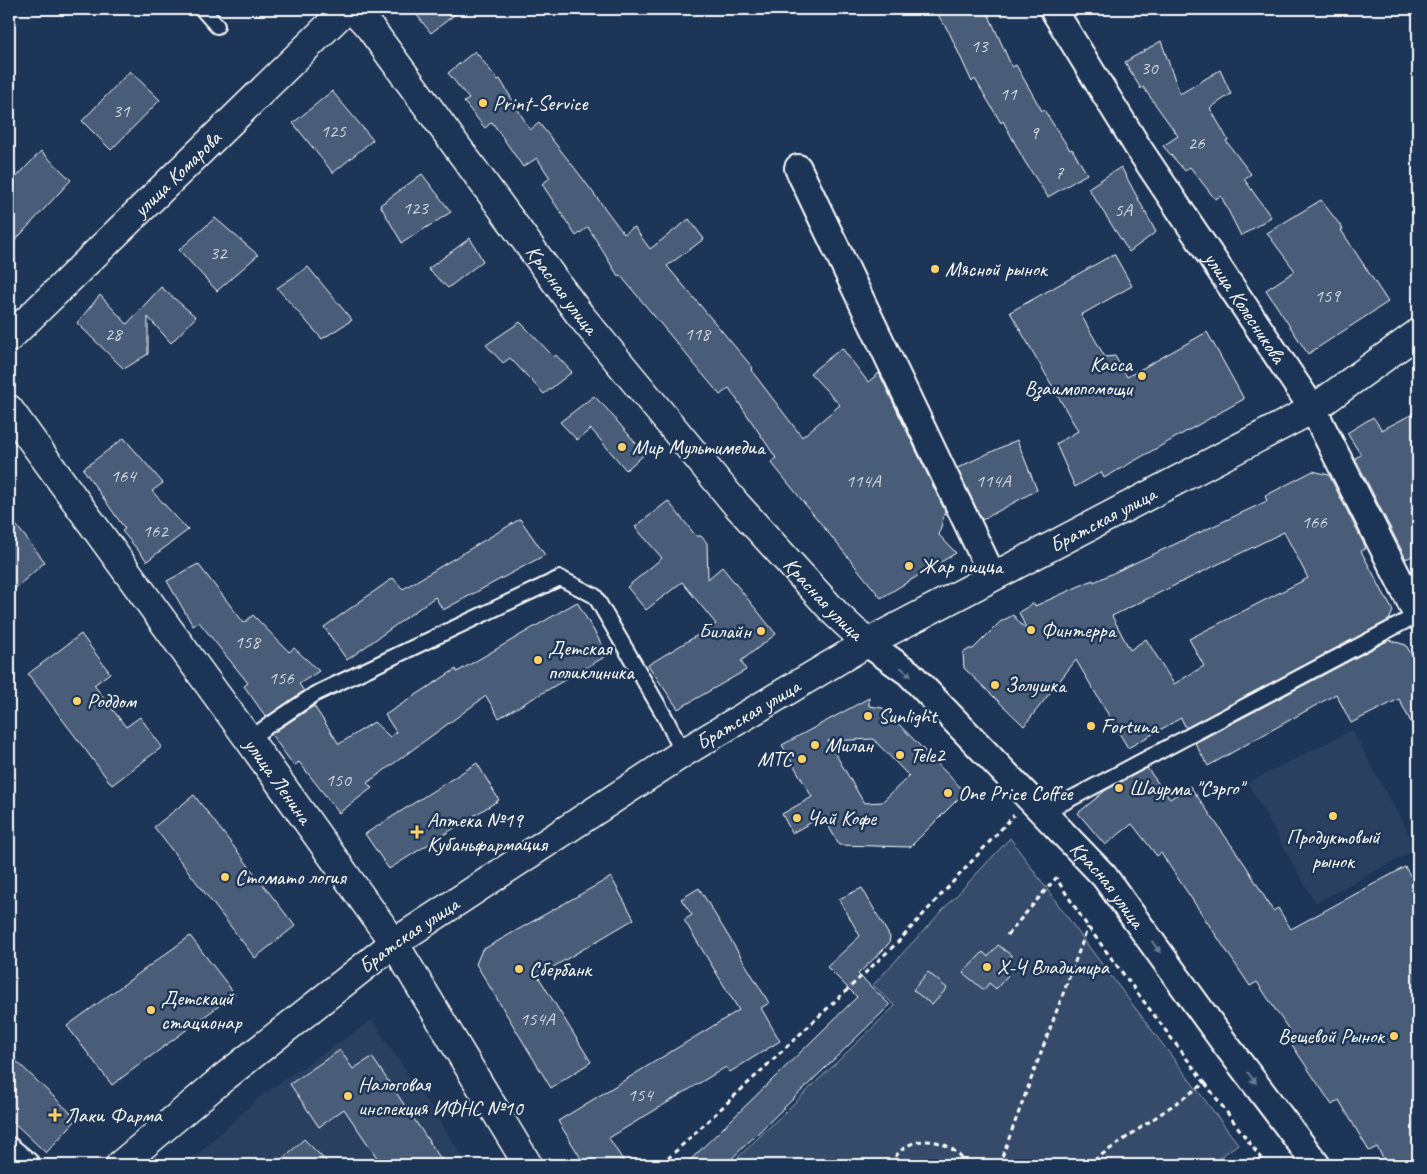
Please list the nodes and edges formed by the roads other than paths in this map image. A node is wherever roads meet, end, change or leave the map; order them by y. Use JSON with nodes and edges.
{"nodes":[{"id":1,"x":202,"y":9,"type":"edge"},
{"id":2,"x":346,"y":9,"type":"edge"},
{"id":3,"x":353,"y":9,"type":"edge"},
{"id":4,"x":1054,"y":9,"type":"edge"},
{"id":5,"x":217,"y":26,"type":"dead end"},
{"id":6,"x":798,"y":168,"type":"dead end"},
{"id":7,"x":1418,"y":333,"type":"edge"},
{"id":8,"x":9,"y":338,"type":"edge"},
{"id":9,"x":9,"y":409,"type":"edge"},
{"id":10,"x":1313,"y":409,"type":"junction"},
{"id":11,"x":993,"y":577,"type":"junction"},
{"id":12,"x":1418,"y":616,"type":"edge"},
{"id":13,"x":867,"y":642,"type":"junction"},
{"id":14,"x":250,"y":740,"type":"junction"},
{"id":15,"x":683,"y":754,"type":"junction"},
{"id":16,"x":1037,"y":806,"type":"junction"},
{"id":17,"x":394,"y":943,"type":"junction"},
{"id":18,"x":9,"y":1151,"type":"edge"},
{"id":19,"x":26,"y":1165,"type":"edge"},
{"id":20,"x":120,"y":1165,"type":"edge"},
{"id":21,"x":528,"y":1165,"type":"edge"},
{"id":22,"x":1317,"y":1165,"type":"edge"}],
"edges":[{"from":1,"to":5,"type":"lane"},
{"from":2,"to":8,"type":"main road","name":"улица Комарова"},
{"from":3,"to":13,"type":"main road","name":"Красная улица"},
{"from":4,"to":10,"type":"street","name":"улица Колесникова"},
{"from":6,"to":11,"type":"street"},
{"from":7,"to":10,"type":"main road","name":"Братская улица"},
{"from":9,"to":14,"type":"main road","name":"улица Ленина"},
{"from":10,"to":11,"type":"main road","name":"Братская улица"},
{"from":10,"to":12,"type":"street","name":"улица Колесникова"},
{"from":11,"to":13,"type":"main road","name":"Братская улица"},
{"from":12,"to":16,"type":"lane"},
{"from":13,"to":15,"type":"main road","name":"Братская улица"},
{"from":13,"to":16,"type":"street","name":"Красная улица","one_way":true},
{"from":14,"to":15,"type":"lane"},
{"from":14,"to":17,"type":"main road","name":"улица Ленина"},
{"from":15,"to":17,"type":"main road","name":"Братская улица"},
{"from":16,"to":22,"type":"street","name":"Красная улица","one_way":true},
{"from":17,"to":20,"type":"main road","name":"Братская улица"},
{"from":17,"to":21,"type":"main road","name":"улица Ленина"},
{"from":18,"to":19,"type":"street"}]}
